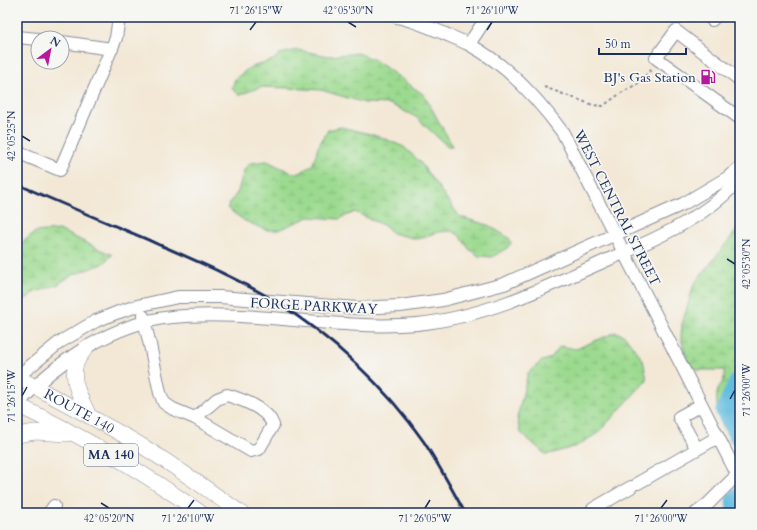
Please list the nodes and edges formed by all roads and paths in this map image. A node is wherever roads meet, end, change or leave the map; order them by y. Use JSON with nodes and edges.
{"nodes":[{"id":1,"x":119,"y":17,"type":"edge"},
{"id":2,"x":397,"y":17,"type":"edge"},
{"id":3,"x":487,"y":17,"type":"edge"},
{"id":4,"x":17,"y":37,"type":"edge"},
{"id":5,"x":30,"y":38,"type":"edge"},
{"id":6,"x":70,"y":43,"type":"edge"},
{"id":7,"x":469,"y":44,"type":"junction"},
{"id":8,"x":112,"y":49,"type":"junction"},
{"id":9,"x":654,"y":67,"type":"dead end"},
{"id":10,"x":740,"y":80,"type":"edge"},
{"id":11,"x":544,"y":87,"type":"dead end"},
{"id":12,"x":740,"y":117,"type":"edge"},
{"id":13,"x":17,"y":152,"type":"edge"},
{"id":14,"x":740,"y":167,"type":"edge"},
{"id":15,"x":740,"y":178,"type":"edge"},
{"id":16,"x":614,"y":236,"type":"junction"},
{"id":17,"x":624,"y":253,"type":"junction"},
{"id":18,"x":141,"y":305,"type":"junction"},
{"id":19,"x":144,"y":323,"type":"junction"},
{"id":20,"x":86,"y":348,"type":"junction"},
{"id":21,"x":17,"y":377,"type":"edge"},
{"id":22,"x":34,"y":387,"type":"junction"},
{"id":23,"x":17,"y":405,"type":"edge"},
{"id":24,"x":702,"y":405,"type":"junction"},
{"id":25,"x":89,"y":416,"type":"junction"},
{"id":26,"x":195,"y":418,"type":"junction"},
{"id":27,"x":17,"y":435,"type":"edge"},
{"id":28,"x":78,"y":436,"type":"junction"},
{"id":29,"x":718,"y":437,"type":"junction"},
{"id":30,"x":697,"y":449,"type":"junction"},
{"id":31,"x":739,"y":478,"type":"edge"},
{"id":32,"x":593,"y":509,"type":"dead end"},
{"id":33,"x":201,"y":513,"type":"edge"},
{"id":34,"x":241,"y":513,"type":"edge"},
{"id":35,"x":696,"y":513,"type":"edge"}],
"edges":[{"from":1,"to":8,"type":"street"},
{"from":2,"to":7,"type":"street","name":"WEST CENTRAL STREET"},
{"from":3,"to":7,"type":"street"},
{"from":4,"to":5,"type":"street"},
{"from":6,"to":8,"type":"street"},
{"from":7,"to":16,"type":"street","name":"WEST CENTRAL STREET"},
{"from":8,"to":13,"type":"street"},
{"from":9,"to":11,"type":"path"},
{"from":10,"to":12,"type":"street"},
{"from":14,"to":16,"type":"street","name":"FORGE PARKWAY"},
{"from":15,"to":17,"type":"street","name":"FORGE PARKWAY"},
{"from":16,"to":17,"type":"street","name":"WEST CENTRAL STREET"},
{"from":16,"to":18,"type":"street","name":"FORGE PARKWAY"},
{"from":17,"to":19,"type":"street","name":"FORGE PARKWAY"},
{"from":17,"to":24,"type":"street","name":"WEST CENTRAL STREET"},
{"from":18,"to":19,"type":"street"},
{"from":18,"to":21,"type":"street","name":"FORGE PARKWAY"},
{"from":19,"to":20,"type":"street","name":"FORGE PARKWAY"},
{"from":19,"to":26,"type":"street"},
{"from":20,"to":22,"type":"street","name":"FORGE PARKWAY"},
{"from":20,"to":25,"type":"main road"},
{"from":21,"to":22,"type":"main road","name":"ROUTE 140","number":"MA 140"},
{"from":22,"to":23,"type":"street","name":"FORGE PARKWAY"},
{"from":22,"to":25,"type":"main road","name":"ROUTE 140","number":"MA 140"},
{"from":23,"to":28,"type":"main road","name":"ROUTE 140","number":"MA 140"},
{"from":24,"to":29,"type":"street","name":"WEST CENTRAL STREET"},
{"from":24,"to":30,"type":"street"},
{"from":25,"to":34,"type":"main road","name":"ROUTE 140","number":"MA 140"},
{"from":26,"to":26,"type":"street"},
{"from":27,"to":28,"type":"main road"},
{"from":28,"to":33,"type":"main road","name":"ROUTE 140","number":"MA 140"},
{"from":29,"to":30,"type":"street"},
{"from":29,"to":31,"type":"street","name":"WEST CENTRAL STREET"},
{"from":30,"to":32,"type":"street"},
{"from":31,"to":35,"type":"street"}]}
